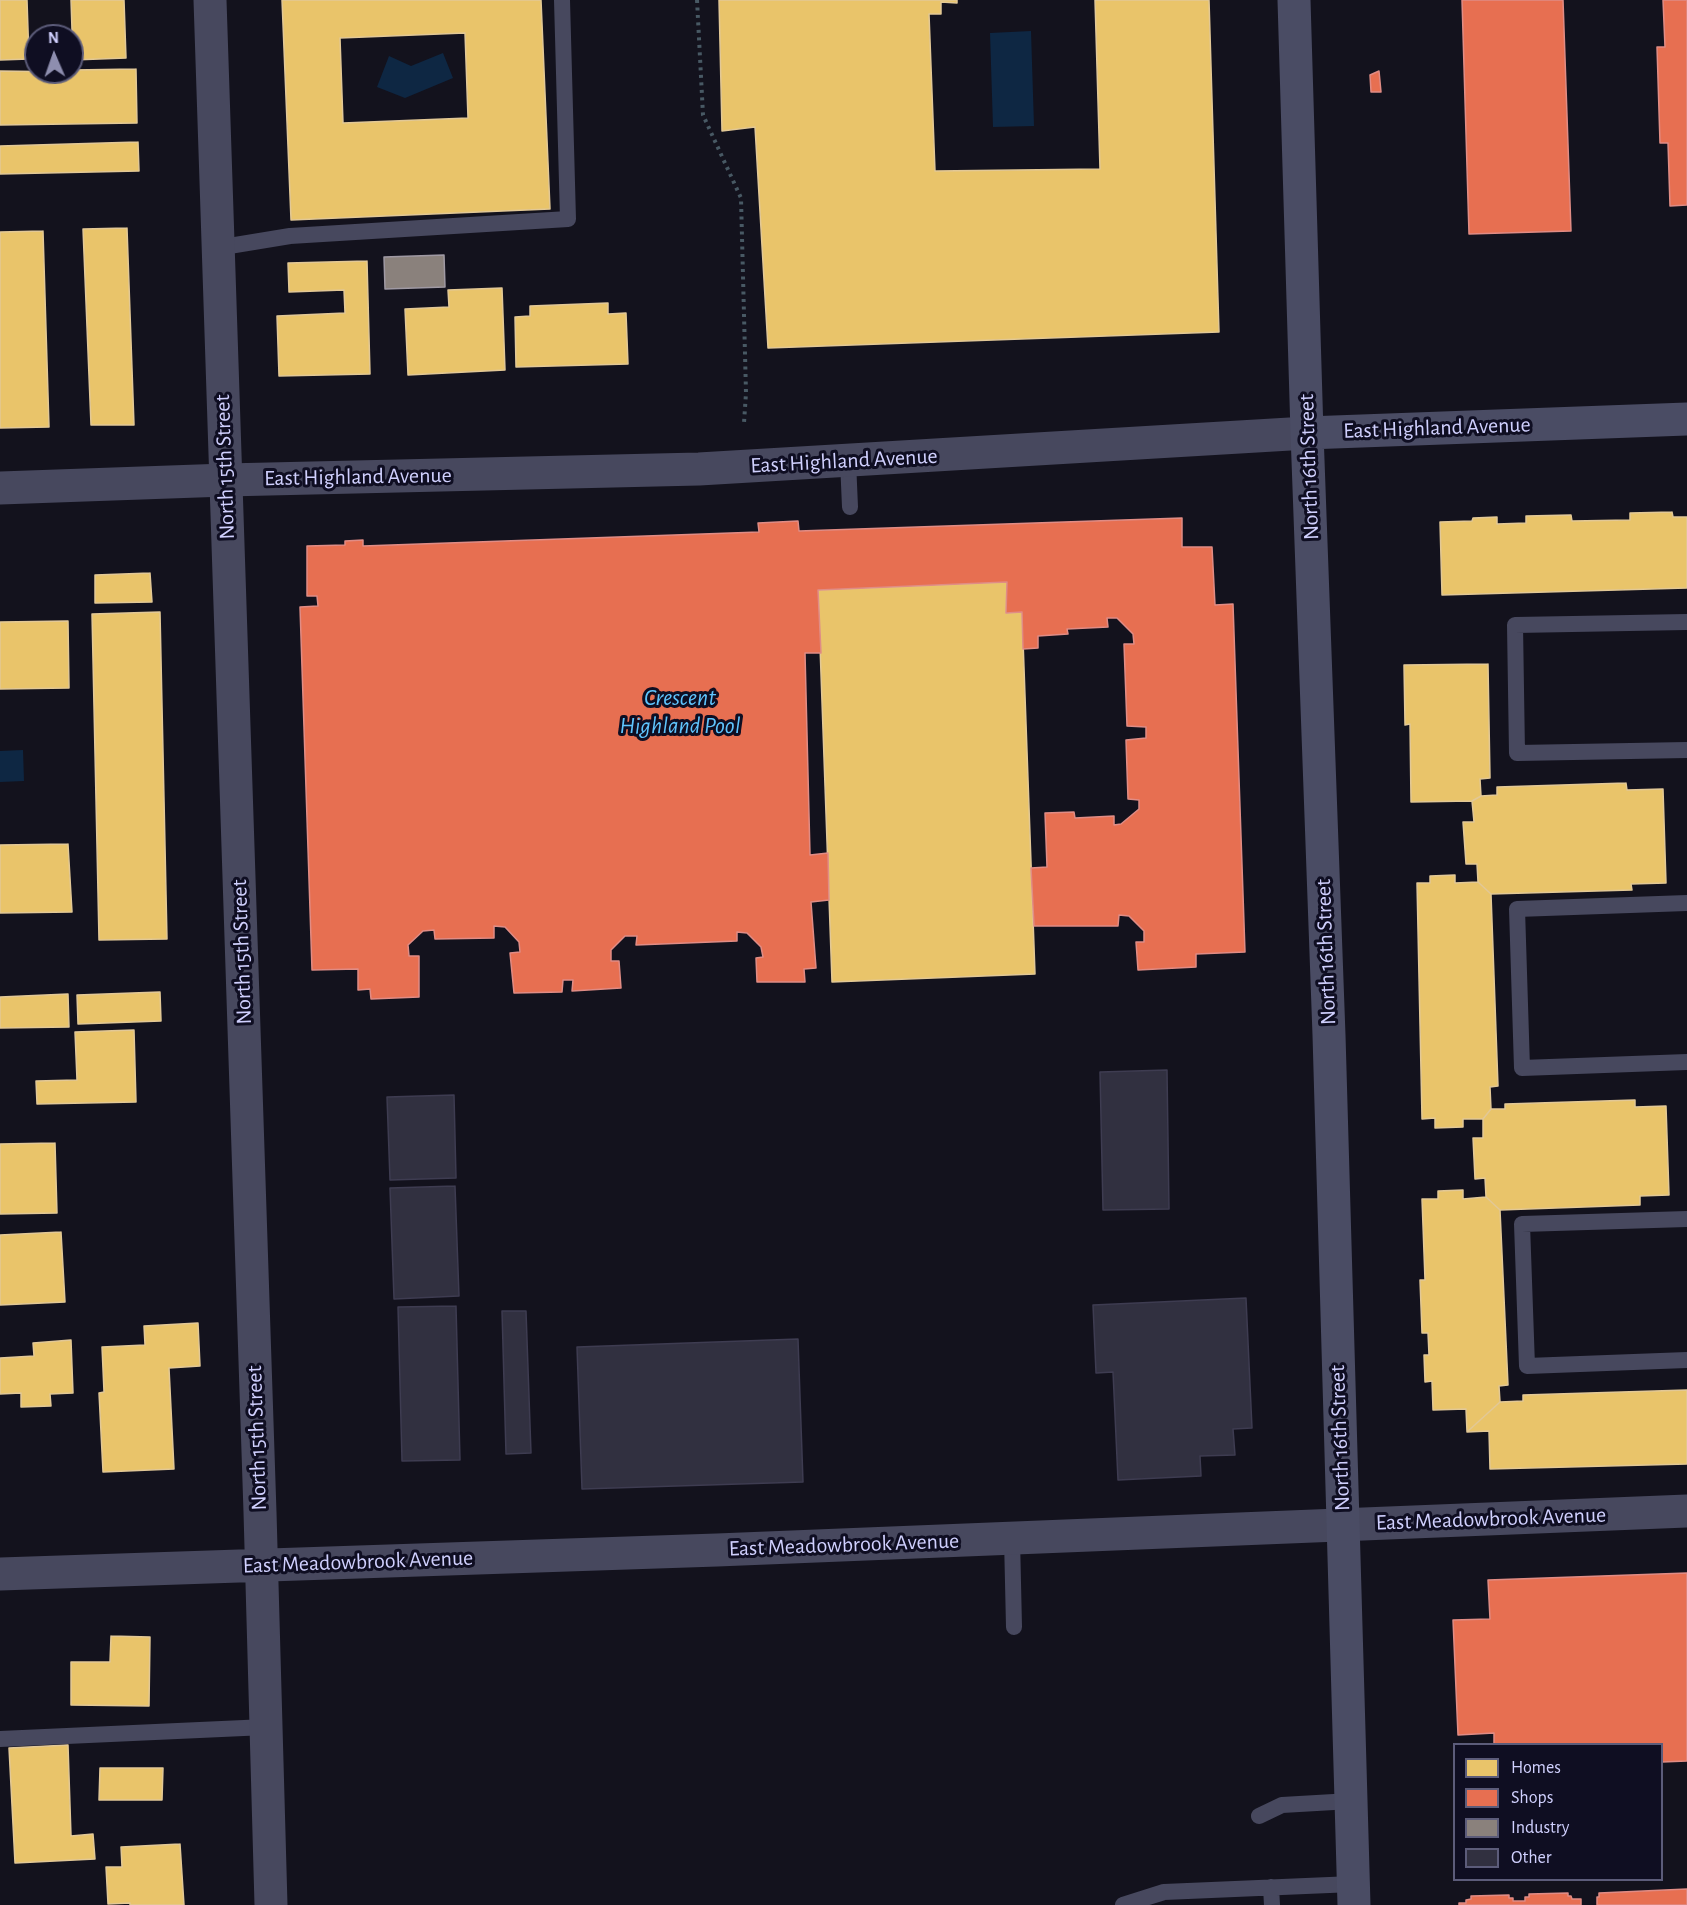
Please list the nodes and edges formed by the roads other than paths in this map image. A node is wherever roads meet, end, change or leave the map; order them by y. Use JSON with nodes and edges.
{"nodes":[{"id":1,"x":210,"y":0,"type":"edge"},
{"id":2,"x":562,"y":0,"type":"edge"},
{"id":3,"x":1294,"y":0,"type":"edge"},
{"id":4,"x":218,"y":248,"type":"junction"},
{"id":5,"x":1687,"y":419,"type":"edge"},
{"id":6,"x":1307,"y":433,"type":"junction"},
{"id":7,"x":848,"y":461,"type":"junction"},
{"id":8,"x":226,"y":480,"type":"junction"},
{"id":9,"x":0,"y":488,"type":"edge"},
{"id":10,"x":850,"y":507,"type":"dead end"},
{"id":11,"x":1687,"y":622,"type":"edge"},
{"id":12,"x":1687,"y":750,"type":"edge"},
{"id":13,"x":1687,"y":903,"type":"edge"},
{"id":14,"x":1687,"y":1062,"type":"edge"},
{"id":15,"x":1687,"y":1219,"type":"edge"},
{"id":16,"x":1687,"y":1360,"type":"edge"},
{"id":17,"x":1687,"y":1511,"type":"edge"},
{"id":18,"x":1342,"y":1524,"type":"junction"},
{"id":19,"x":1012,"y":1538,"type":"junction"},
{"id":20,"x":261,"y":1565,"type":"junction"},
{"id":21,"x":0,"y":1574,"type":"edge"},
{"id":22,"x":1014,"y":1627,"type":"dead end"},
{"id":23,"x":266,"y":1727,"type":"junction"},
{"id":24,"x":0,"y":1739,"type":"edge"},
{"id":25,"x":1350,"y":1801,"type":"junction"},
{"id":26,"x":1259,"y":1816,"type":"dead end"},
{"id":27,"x":1271,"y":1887,"type":"junction"},
{"id":28,"x":1353,"y":1894,"type":"edge"},
{"id":29,"x":271,"y":1905,"type":"edge"},
{"id":30,"x":1123,"y":1905,"type":"edge"},
{"id":31,"x":1272,"y":1905,"type":"edge"}],
"edges":[{"from":1,"to":4,"type":"street","name":"North 15th Street"},
{"from":2,"to":4,"type":"lane"},
{"from":3,"to":6,"type":"main road","name":"North 16th Street"},
{"from":4,"to":8,"type":"street","name":"North 15th Street"},
{"from":5,"to":6,"type":"main road","name":"East Highland Avenue"},
{"from":6,"to":7,"type":"street","name":"East Highland Avenue"},
{"from":6,"to":18,"type":"main road","name":"North 16th Street"},
{"from":7,"to":8,"type":"street","name":"East Highland Avenue"},
{"from":7,"to":10,"type":"lane"},
{"from":8,"to":9,"type":"street","name":"East Highland Avenue"},
{"from":8,"to":20,"type":"street","name":"North 15th Street"},
{"from":11,"to":12,"type":"lane"},
{"from":13,"to":14,"type":"lane"},
{"from":15,"to":16,"type":"lane"},
{"from":17,"to":18,"type":"street","name":"East Meadowbrook Avenue"},
{"from":18,"to":19,"type":"street","name":"East Meadowbrook Avenue"},
{"from":18,"to":25,"type":"main road","name":"North 16th Street"},
{"from":19,"to":20,"type":"street","name":"East Meadowbrook Avenue"},
{"from":19,"to":22,"type":"lane"},
{"from":20,"to":21,"type":"street","name":"East Meadowbrook Avenue"},
{"from":20,"to":23,"type":"street","name":"North 15th Street"},
{"from":23,"to":24,"type":"lane"},
{"from":23,"to":29,"type":"street","name":"North 15th Street"},
{"from":25,"to":26,"type":"lane"},
{"from":25,"to":28,"type":"main road","name":"North 16th Street"},
{"from":27,"to":28,"type":"lane"},
{"from":27,"to":30,"type":"lane"},
{"from":27,"to":31,"type":"lane"}]}
